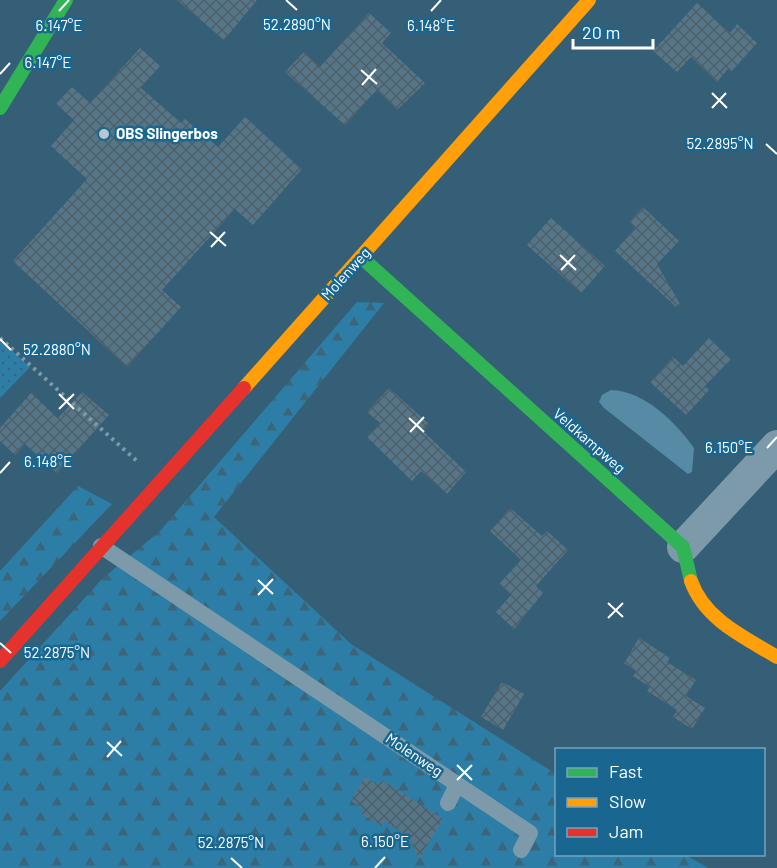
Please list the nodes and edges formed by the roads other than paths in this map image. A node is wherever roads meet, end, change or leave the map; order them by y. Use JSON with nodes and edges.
{"nodes":[{"id":1,"x":66,"y":0,"type":"edge"},
{"id":2,"x":589,"y":0,"type":"edge"},
{"id":3,"x":0,"y":108,"type":"edge"},
{"id":4,"x":362,"y":257,"type":"junction"},
{"id":5,"x":777,"y":446,"type":"edge"},
{"id":6,"x":101,"y":546,"type":"junction"},
{"id":7,"x":683,"y":547,"type":"junction"},
{"id":8,"x":777,"y":657,"type":"edge"},
{"id":9,"x":0,"y":661,"type":"edge"},
{"id":10,"x":457,"y":785,"type":"junction"},
{"id":11,"x":448,"y":803,"type":"dead end"},
{"id":12,"x":521,"y":850,"type":"dead end"}],
"edges":[{"from":1,"to":3,"type":"street"},
{"from":2,"to":4,"type":"street","name":"Molenweg"},
{"from":4,"to":6,"type":"street","name":"Molenweg"},
{"from":4,"to":7,"type":"street","name":"Veldkampweg"},
{"from":5,"to":7,"type":"street"},
{"from":6,"to":9,"type":"street","name":"Molenweg"},
{"from":6,"to":10,"type":"lane","name":"Molenweg"},
{"from":7,"to":8,"type":"street"},
{"from":10,"to":11,"type":"lane","name":"Molenweg"},
{"from":10,"to":12,"type":"lane","name":"Molenweg"}]}
